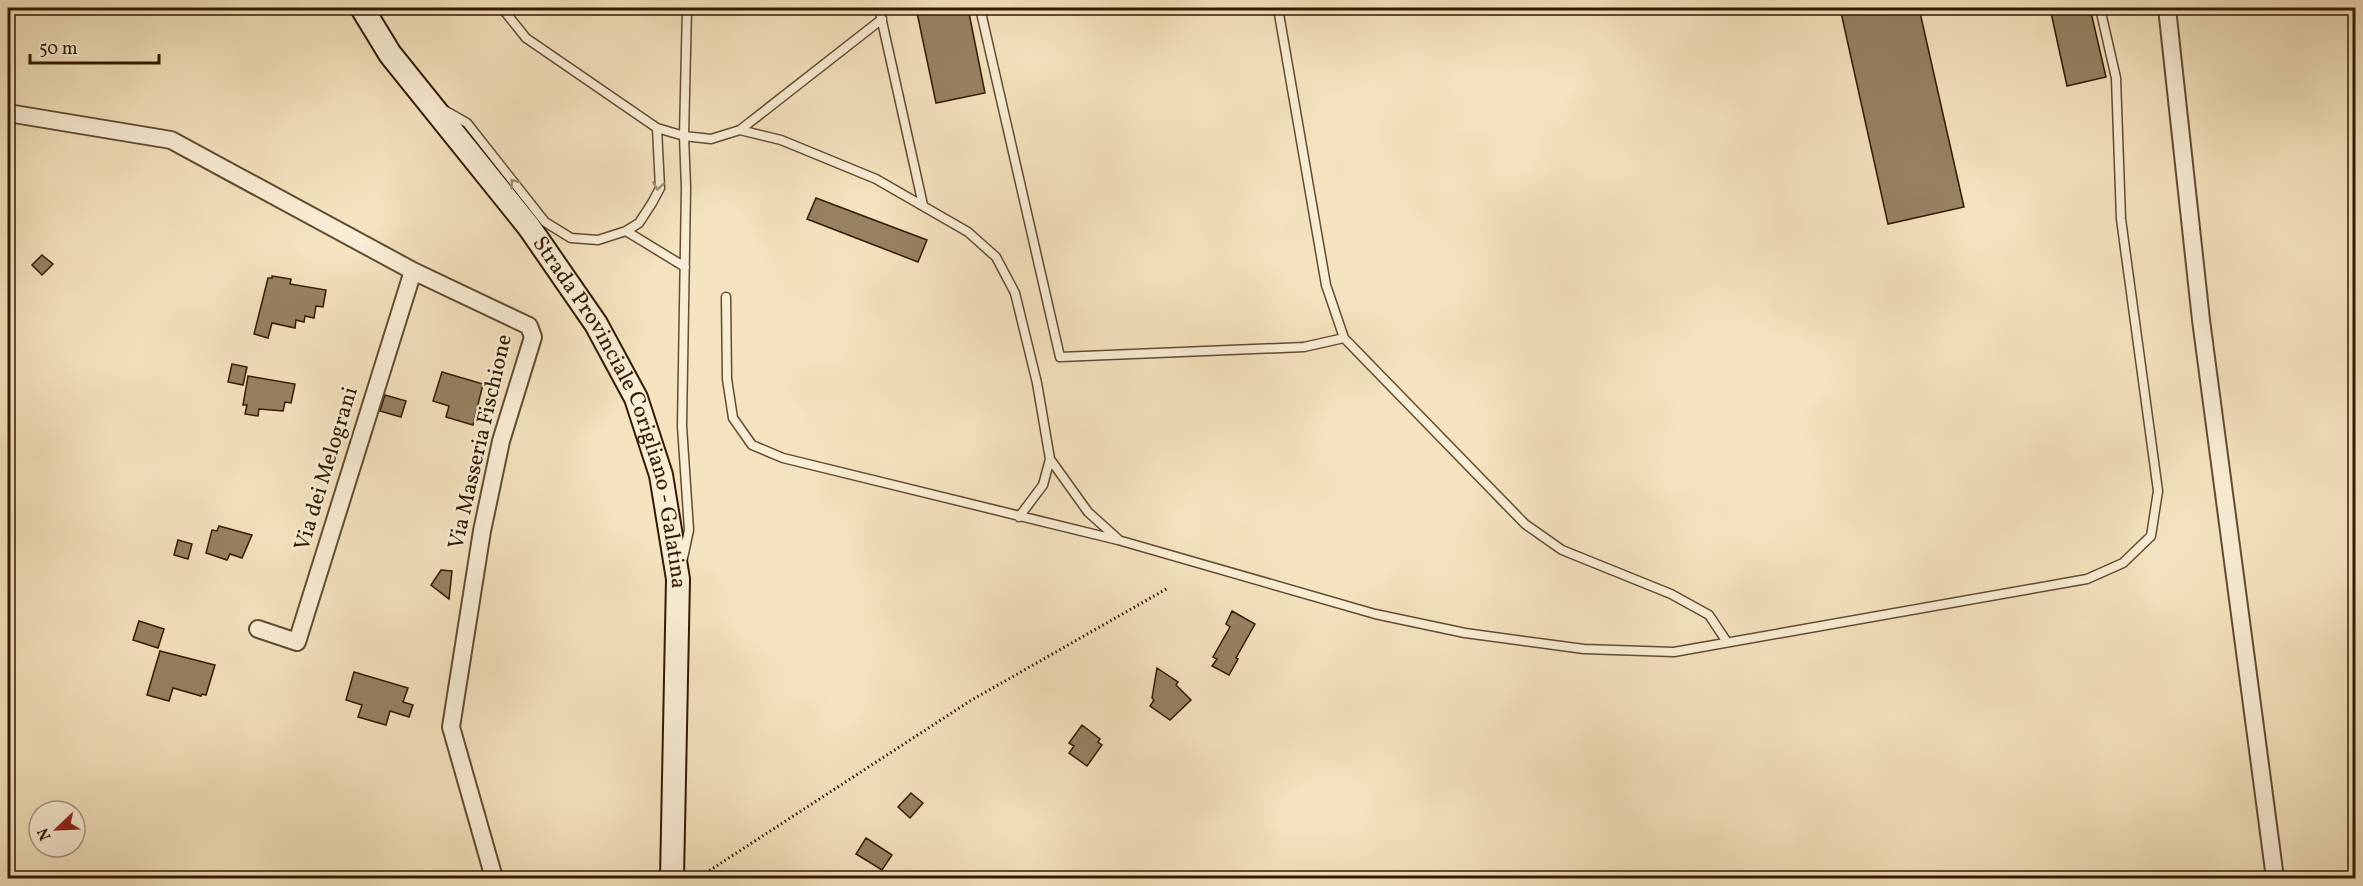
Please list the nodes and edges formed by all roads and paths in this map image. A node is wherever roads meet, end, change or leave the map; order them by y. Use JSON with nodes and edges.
{"nodes":[{"id":1,"x":362,"y":8,"type":"edge"},
{"id":2,"x":502,"y":8,"type":"edge"},
{"id":3,"x":687,"y":8,"type":"edge"},
{"id":4,"x":879,"y":8,"type":"edge"},
{"id":5,"x":980,"y":8,"type":"edge"},
{"id":6,"x":1278,"y":8,"type":"edge"},
{"id":7,"x":2100,"y":8,"type":"edge"},
{"id":8,"x":2167,"y":8,"type":"edge"},
{"id":9,"x":882,"y":19,"type":"junction"},
{"id":10,"x":428,"y":101,"type":"junction"},
{"id":11,"x":8,"y":113,"type":"edge"},
{"id":12,"x":657,"y":128,"type":"junction"},
{"id":13,"x":740,"y":130,"type":"junction"},
{"id":14,"x":684,"y":136,"type":"junction"},
{"id":15,"x":923,"y":205,"type":"junction"},
{"id":16,"x":626,"y":231,"type":"junction"},
{"id":17,"x":685,"y":267,"type":"junction"},
{"id":18,"x":412,"y":271,"type":"junction"},
{"id":19,"x":726,"y":297,"type":"dead end"},
{"id":20,"x":1344,"y":338,"type":"junction"},
{"id":21,"x":1050,"y":459,"type":"junction"},
{"id":22,"x":1019,"y":517,"type":"junction"},
{"id":23,"x":1118,"y":540,"type":"junction"},
{"id":24,"x":678,"y":579,"type":"junction"},
{"id":25,"x":1168,"y":588,"type":"dead end"},
{"id":26,"x":258,"y":629,"type":"dead end"},
{"id":27,"x":1727,"y":642,"type":"junction"},
{"id":28,"x":494,"y":879,"type":"edge"},
{"id":29,"x":672,"y":879,"type":"edge"},
{"id":30,"x":698,"y":879,"type":"edge"},
{"id":31,"x":2275,"y":879,"type":"edge"}],
"edges":[{"from":1,"to":10,"type":"main road","name":"Strada Provinciale Corigliano - Galatina"},
{"from":2,"to":12,"type":"lane"},
{"from":3,"to":14,"type":"lane"},
{"from":4,"to":9,"type":"lane"},
{"from":5,"to":20,"type":"lane"},
{"from":6,"to":20,"type":"lane"},
{"from":7,"to":27,"type":"lane"},
{"from":8,"to":31,"type":"street"},
{"from":9,"to":13,"type":"lane"},
{"from":9,"to":15,"type":"lane"},
{"from":16,"to":10,"type":"lane","one_way":true},
{"from":10,"to":24,"type":"main road","name":"Strada Provinciale Corigliano - Galatina"},
{"from":11,"to":18,"type":"street","name":"Via Masseria Fischione"},
{"from":12,"to":14,"type":"lane"},
{"from":12,"to":16,"type":"lane","one_way":true},
{"from":13,"to":14,"type":"lane"},
{"from":13,"to":15,"type":"lane"},
{"from":14,"to":17,"type":"lane"},
{"from":15,"to":21,"type":"lane"},
{"from":16,"to":17,"type":"lane"},
{"from":17,"to":24,"type":"lane"},
{"from":18,"to":26,"type":"street","name":"Via dei Melograni"},
{"from":18,"to":28,"type":"street","name":"Via Masseria Fischione"},
{"from":19,"to":22,"type":"lane"},
{"from":20,"to":27,"type":"lane"},
{"from":21,"to":22,"type":"lane"},
{"from":21,"to":23,"type":"lane"},
{"from":22,"to":23,"type":"lane"},
{"from":23,"to":27,"type":"lane"},
{"from":24,"to":29,"type":"main road","name":"Strada Provinciale Corigliano - Galatina"},
{"from":25,"to":30,"type":"path"}]}
